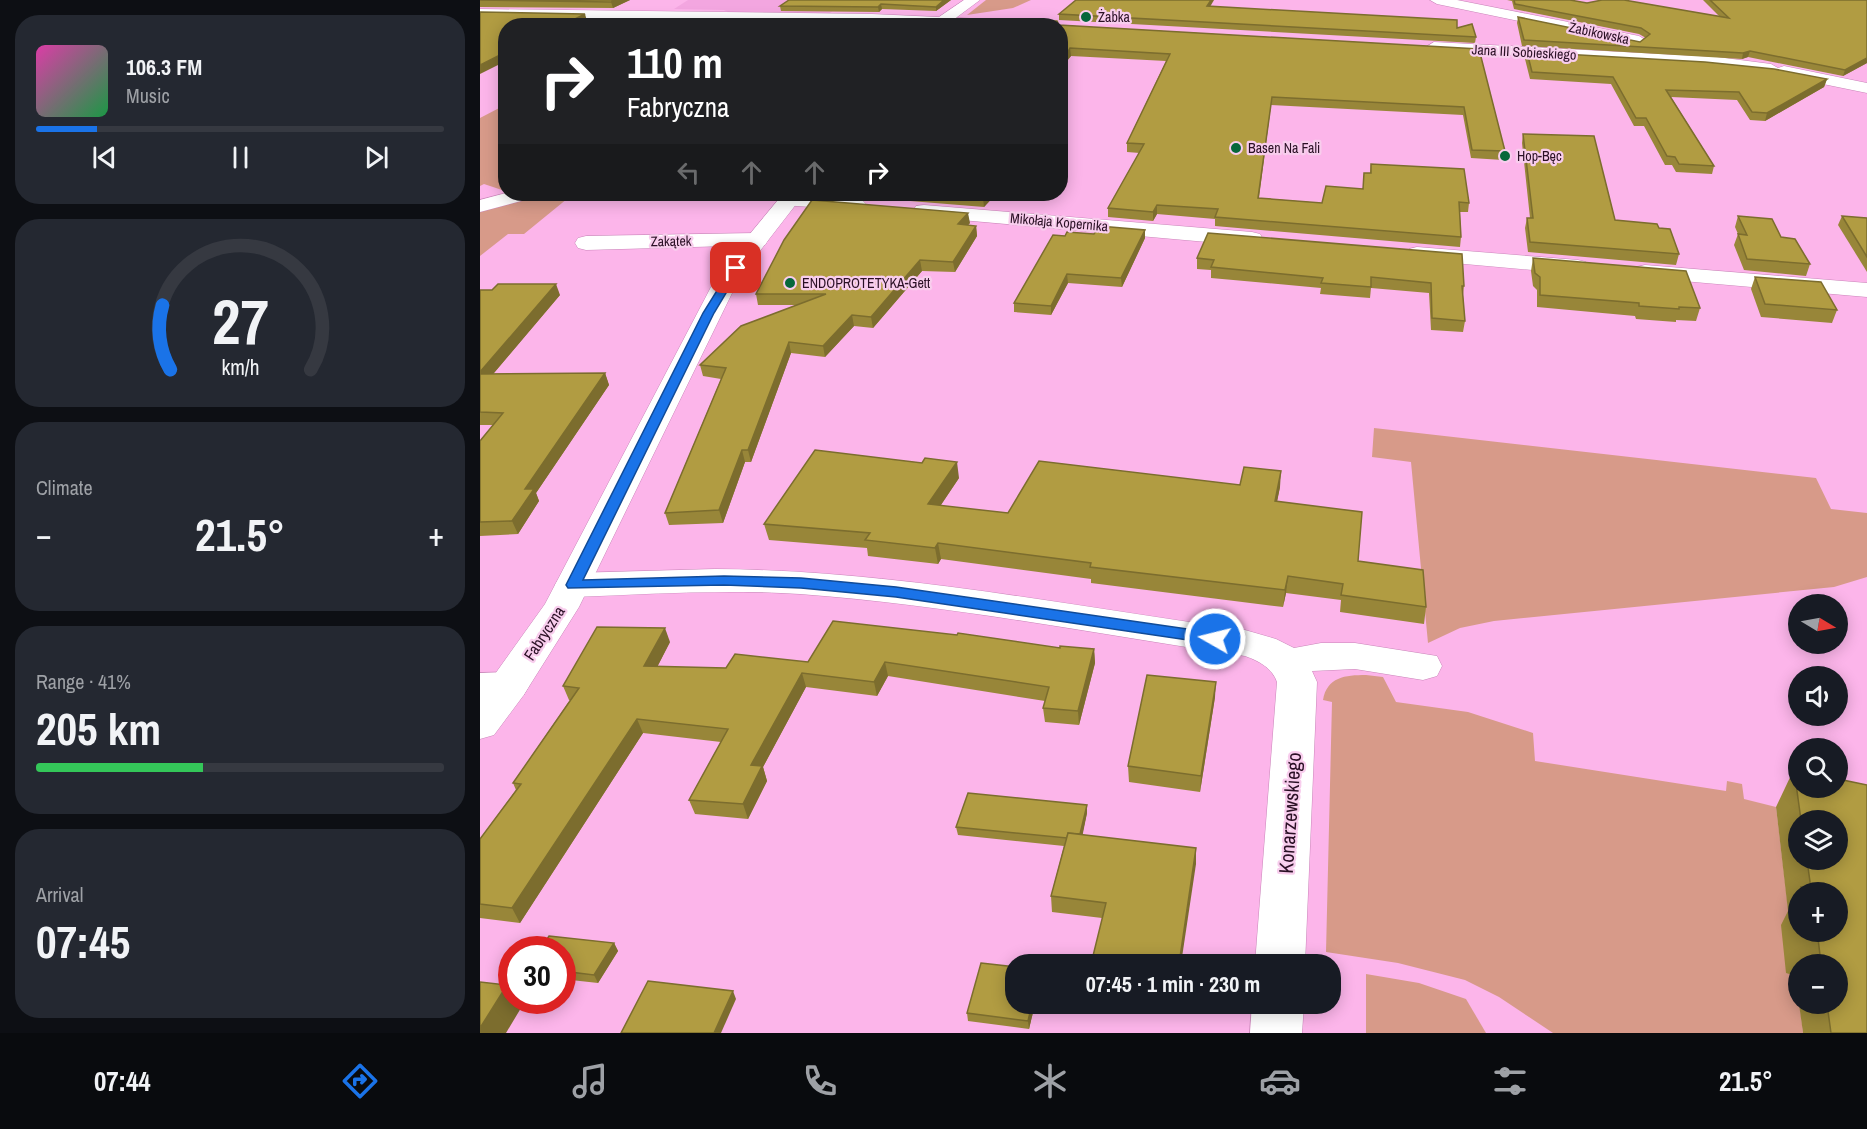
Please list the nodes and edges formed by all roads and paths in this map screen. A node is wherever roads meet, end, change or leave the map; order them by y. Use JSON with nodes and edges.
{"nodes":[{"id":1,"x":973,"y":0,"type":"edge"},
{"id":2,"x":1437,"y":0,"type":"edge"},
{"id":3,"x":480,"y":13,"type":"edge"},
{"id":4,"x":710,"y":18,"type":"edge"},
{"id":5,"x":947,"y":18,"type":"edge"},
{"id":6,"x":1646,"y":43,"type":"junction"},
{"id":7,"x":1416,"y":46,"type":"edge"},
{"id":8,"x":1666,"y":60,"type":"junction"},
{"id":9,"x":1771,"y":69,"type":"junction"},
{"id":10,"x":1867,"y":88,"type":"edge"},
{"id":11,"x":499,"y":201,"type":"edge"},
{"id":12,"x":788,"y":201,"type":"edge"},
{"id":13,"x":827,"y":201,"type":"edge"},
{"id":14,"x":480,"y":206,"type":"edge"},
{"id":15,"x":873,"y":206,"type":"edge"},
{"id":16,"x":897,"y":208,"type":"edge"},
{"id":17,"x":757,"y":240,"type":"junction"},
{"id":18,"x":1273,"y":241,"type":"edge"},
{"id":19,"x":586,"y":243,"type":"dead end"},
{"id":20,"x":1391,"y":251,"type":"edge"},
{"id":21,"x":1595,"y":268,"type":"edge"},
{"id":22,"x":1618,"y":270,"type":"edge"},
{"id":23,"x":1867,"y":290,"type":"edge"},
{"id":24,"x":573,"y":585,"type":"junction"},
{"id":25,"x":1289,"y":664,"type":"junction"},
{"id":26,"x":1423,"y":666,"type":"dead end"},
{"id":27,"x":494,"y":686,"type":"edge"},
{"id":28,"x":480,"y":724,"type":"edge"},
{"id":29,"x":1282,"y":954,"type":"edge"},
{"id":30,"x":1277,"y":1014,"type":"edge"},
{"id":31,"x":1276,"y":1033,"type":"edge"}],
"edges":[{"from":1,"to":5,"type":"street"},
{"from":2,"to":6,"type":"street","name":"Żabikowska"},
{"from":3,"to":4,"type":"street"},
{"from":6,"to":8,"type":"street"},
{"from":6,"to":9,"type":"street","name":"Żabikowska"},
{"from":7,"to":8,"type":"street","name":"Jana III Sobieskiego"},
{"from":8,"to":9,"type":"street","name":"Jana III Sobieskiego"},
{"from":9,"to":10,"type":"street","name":"Żabikowska"},
{"from":11,"to":14,"type":"street"},
{"from":12,"to":17,"type":"street","name":"Fabryczna"},
{"from":13,"to":15,"type":"street"},
{"from":16,"to":18,"type":"street","name":"Mikołaja Kopernika"},
{"from":17,"to":19,"type":"street","name":"Zakątek"},
{"from":17,"to":24,"type":"street","name":"Fabryczna"},
{"from":20,"to":21,"type":"street"},
{"from":22,"to":23,"type":"street"},
{"from":24,"to":25,"type":"street"},
{"from":24,"to":27,"type":"street","name":"Fabryczna"},
{"from":25,"to":26,"type":"street"},
{"from":25,"to":29,"type":"street","name":"Konarzewskiego"},
{"from":27,"to":28,"type":"street","name":"Fabryczna"},
{"from":30,"to":31,"type":"street"}]}
